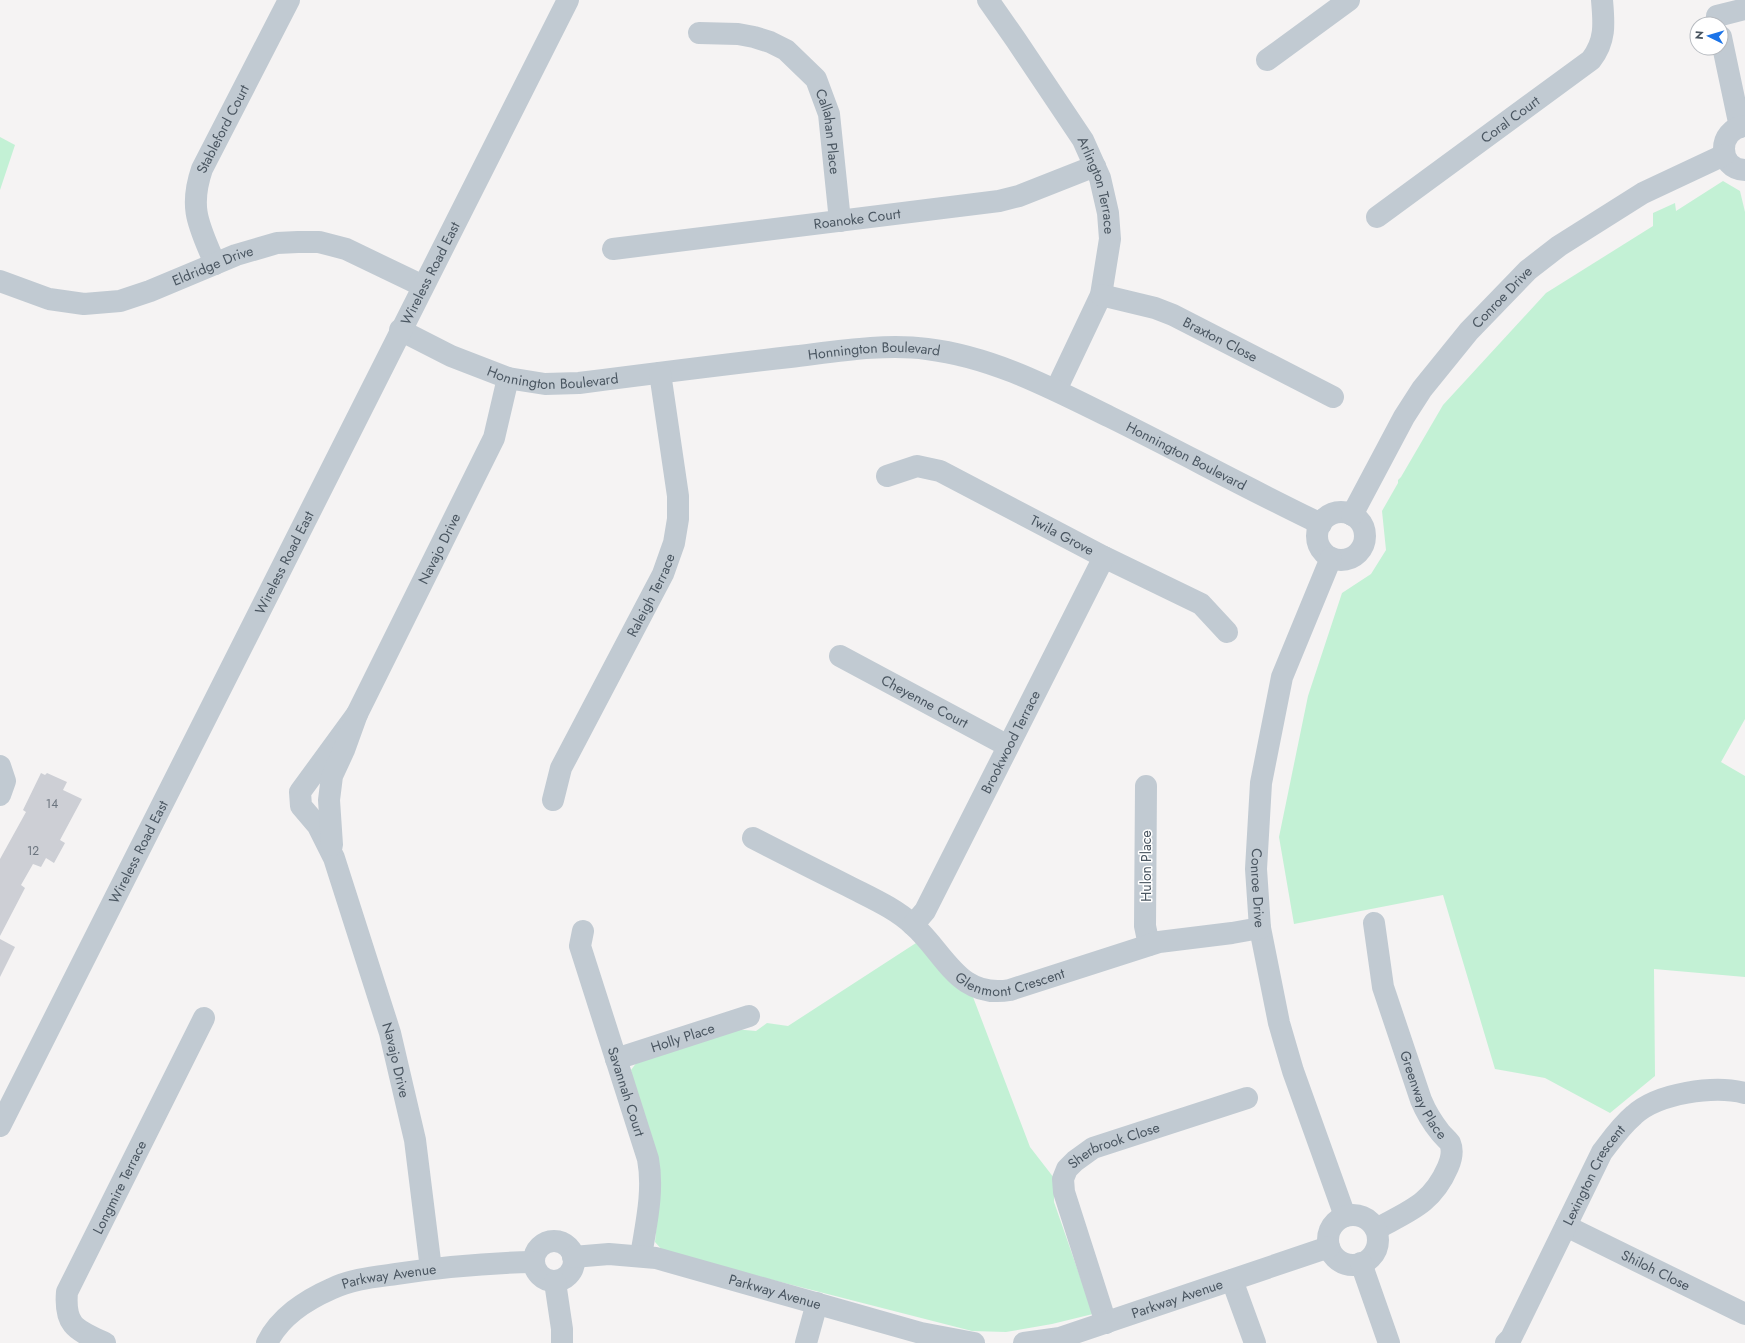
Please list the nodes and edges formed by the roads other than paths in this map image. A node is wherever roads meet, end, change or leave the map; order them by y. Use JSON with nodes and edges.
{"nodes":[{"id":1,"x":289,"y":0,"type":"edge"},
{"id":2,"x":568,"y":0,"type":"edge"},
{"id":3,"x":988,"y":0,"type":"edge"},
{"id":4,"x":1349,"y":0,"type":"edge"},
{"id":5,"x":1602,"y":0,"type":"edge"},
{"id":6,"x":1745,"y":9,"type":"edge"},
{"id":7,"x":1725,"y":16,"type":"edge"},
{"id":8,"x":699,"y":33,"type":"dead end"},
{"id":9,"x":1726,"y":56,"type":"edge"},
{"id":10,"x":1267,"y":60,"type":"dead end"},
{"id":11,"x":1742,"y":127,"type":"edge"},
{"id":12,"x":1724,"y":155,"type":"junction"},
{"id":13,"x":1095,"y":166,"type":"junction"},
{"id":14,"x":1745,"y":170,"type":"edge"},
{"id":15,"x":1377,"y":217,"type":"dead end"},
{"id":16,"x":840,"y":220,"type":"junction"},
{"id":17,"x":613,"y":249,"type":"dead end"},
{"id":18,"x":215,"y":264,"type":"junction"},
{"id":19,"x":0,"y":281,"type":"edge"},
{"id":20,"x":423,"y":286,"type":"junction"},
{"id":21,"x":1102,"y":295,"type":"junction"},
{"id":22,"x":400,"y":330,"type":"junction"},
{"id":23,"x":660,"y":373,"type":"junction"},
{"id":24,"x":508,"y":378,"type":"junction"},
{"id":25,"x":1056,"y":390,"type":"junction"},
{"id":26,"x":1333,"y":397,"type":"dead end"},
{"id":27,"x":887,"y":476,"type":"dead end"},
{"id":28,"x":1352,"y":515,"type":"junction"},
{"id":29,"x":1321,"y":524,"type":"junction"},
{"id":30,"x":1104,"y":557,"type":"junction"},
{"id":31,"x":1331,"y":558,"type":"junction"},
{"id":32,"x":1227,"y":632,"type":"dead end"},
{"id":33,"x":840,"y":656,"type":"dead end"},
{"id":34,"x":357,"y":714,"type":"junction"},
{"id":35,"x":1008,"y":746,"type":"junction"},
{"id":36,"x":0,"y":766,"type":"edge"},
{"id":37,"x":1146,"y":786,"type":"dead end"},
{"id":38,"x":0,"y":795,"type":"edge"},
{"id":39,"x":553,"y":800,"type":"dead end"},
{"id":40,"x":753,"y":838,"type":"dead end"},
{"id":41,"x":334,"y":858,"type":"junction"},
{"id":42,"x":1374,"y":923,"type":"dead end"},
{"id":43,"x":913,"y":925,"type":"junction"},
{"id":44,"x":1260,"y":928,"type":"junction"},
{"id":45,"x":583,"y":931,"type":"dead end"},
{"id":46,"x":1149,"y":945,"type":"junction"},
{"id":47,"x":749,"y":1016,"type":"dead end"},
{"id":48,"x":204,"y":1018,"type":"dead end"},
{"id":49,"x":616,"y":1059,"type":"junction"},
{"id":50,"x":1745,"y":1094,"type":"edge"},
{"id":51,"x":1247,"y":1098,"type":"dead end"},
{"id":52,"x":0,"y":1126,"type":"edge"},
{"id":53,"x":1345,"y":1216,"type":"junction"},
{"id":54,"x":1566,"y":1226,"type":"junction"},
{"id":55,"x":1376,"y":1229,"type":"junction"},
{"id":56,"x":1328,"y":1247,"type":"junction"},
{"id":57,"x":641,"y":1256,"type":"junction"},
{"id":58,"x":574,"y":1257,"type":"junction"},
{"id":59,"x":533,"y":1262,"type":"junction"},
{"id":60,"x":1361,"y":1263,"type":"junction"},
{"id":61,"x":431,"y":1269,"type":"junction"},
{"id":62,"x":1232,"y":1280,"type":"junction"},
{"id":63,"x":555,"y":1282,"type":"junction"},
{"id":64,"x":817,"y":1303,"type":"junction"},
{"id":65,"x":1745,"y":1314,"type":"edge"},
{"id":66,"x":1106,"y":1323,"type":"junction"},
{"id":67,"x":105,"y":1343,"type":"edge"},
{"id":68,"x":267,"y":1343,"type":"edge"},
{"id":69,"x":562,"y":1343,"type":"edge"},
{"id":70,"x":806,"y":1343,"type":"edge"},
{"id":71,"x":974,"y":1343,"type":"edge"},
{"id":72,"x":1024,"y":1343,"type":"edge"},
{"id":73,"x":1255,"y":1343,"type":"edge"},
{"id":74,"x":1389,"y":1343,"type":"edge"},
{"id":75,"x":1506,"y":1343,"type":"edge"}],
"edges":[{"from":1,"to":18,"type":"street","name":"Stableford Court"},
{"from":2,"to":20,"type":"street","name":"Wireless Road East"},
{"from":3,"to":13,"type":"street","name":"Arlington Terrace"},
{"from":4,"to":10,"type":"street"},
{"from":5,"to":15,"type":"street","name":"Coral Court"},
{"from":6,"to":7,"type":"street"},
{"from":8,"to":16,"type":"street","name":"Callahan Place"},
{"from":9,"to":11,"type":"street"},
{"from":11,"to":12,"type":"street"},
{"from":12,"to":14,"type":"street"},
{"from":12,"to":28,"type":"street","name":"Conroe Drive"},
{"from":13,"to":16,"type":"street","name":"Roanoke Court"},
{"from":13,"to":21,"type":"street","name":"Arlington Terrace"},
{"from":16,"to":17,"type":"street","name":"Roanoke Court"},
{"from":18,"to":19,"type":"street","name":"Eldridge Drive"},
{"from":18,"to":20,"type":"street","name":"Eldridge Drive"},
{"from":20,"to":22,"type":"street","name":"Wireless Road East"},
{"from":21,"to":25,"type":"street","name":"Arlington Terrace"},
{"from":21,"to":26,"type":"street","name":"Braxton Close"},
{"from":22,"to":24,"type":"street","name":"Honnington Boulevard"},
{"from":22,"to":52,"type":"street","name":"Wireless Road East"},
{"from":23,"to":24,"type":"street","name":"Honnington Boulevard"},
{"from":23,"to":25,"type":"street","name":"Honnington Boulevard"},
{"from":23,"to":39,"type":"street","name":"Raleigh Terrace"},
{"from":24,"to":34,"type":"street","name":"Navajo Drive"},
{"from":25,"to":29,"type":"street","name":"Honnington Boulevard"},
{"from":27,"to":30,"type":"street","name":"Twila Grove"},
{"from":28,"to":29,"type":"street"},
{"from":28,"to":31,"type":"street"},
{"from":29,"to":31,"type":"street"},
{"from":30,"to":32,"type":"street","name":"Twila Grove"},
{"from":30,"to":35,"type":"street","name":"Brookwood Terrace"},
{"from":31,"to":44,"type":"street","name":"Conroe Drive"},
{"from":33,"to":35,"type":"street","name":"Cheyenne Court"},
{"from":34,"to":41,"type":"street","name":"Navajo Drive"},
{"from":34,"to":41,"type":"street","name":"Navajo Drive"},
{"from":35,"to":43,"type":"street","name":"Brookwood Terrace"},
{"from":36,"to":38,"type":"street"},
{"from":37,"to":46,"type":"street","name":"Hulon Place"},
{"from":40,"to":43,"type":"street","name":"Glenmont Crescent"},
{"from":41,"to":61,"type":"street","name":"Navajo Drive"},
{"from":42,"to":55,"type":"street","name":"Greenway Place"},
{"from":43,"to":46,"type":"street","name":"Glenmont Crescent"},
{"from":44,"to":46,"type":"street","name":"Glenmont Crescent"},
{"from":44,"to":53,"type":"street","name":"Conroe Drive"},
{"from":45,"to":49,"type":"street","name":"Savannah Court"},
{"from":47,"to":49,"type":"street","name":"Holly Place"},
{"from":48,"to":67,"type":"street","name":"Longmire Terrace"},
{"from":49,"to":57,"type":"street","name":"Savannah Court"},
{"from":50,"to":54,"type":"street","name":"Lexington Crescent"},
{"from":51,"to":66,"type":"street","name":"Sherbrook Close"},
{"from":53,"to":55,"type":"street"},
{"from":53,"to":56,"type":"street"},
{"from":54,"to":65,"type":"street","name":"Shiloh Close"},
{"from":54,"to":75,"type":"street","name":"Lexington Crescent"},
{"from":55,"to":60,"type":"street"},
{"from":56,"to":60,"type":"street"},
{"from":56,"to":62,"type":"street","name":"Parkway Avenue"},
{"from":57,"to":58,"type":"street","name":"Parkway Avenue"},
{"from":57,"to":64,"type":"street","name":"Parkway Avenue"},
{"from":58,"to":59,"type":"street"},
{"from":58,"to":63,"type":"street"},
{"from":59,"to":61,"type":"street","name":"Parkway Avenue"},
{"from":59,"to":63,"type":"street"},
{"from":60,"to":74,"type":"street"},
{"from":61,"to":68,"type":"street","name":"Parkway Avenue"},
{"from":62,"to":66,"type":"street","name":"Parkway Avenue"},
{"from":62,"to":73,"type":"street"},
{"from":63,"to":69,"type":"street"},
{"from":64,"to":70,"type":"street"},
{"from":64,"to":71,"type":"street","name":"Parkway Avenue"},
{"from":66,"to":72,"type":"street","name":"Parkway Avenue"}]}
